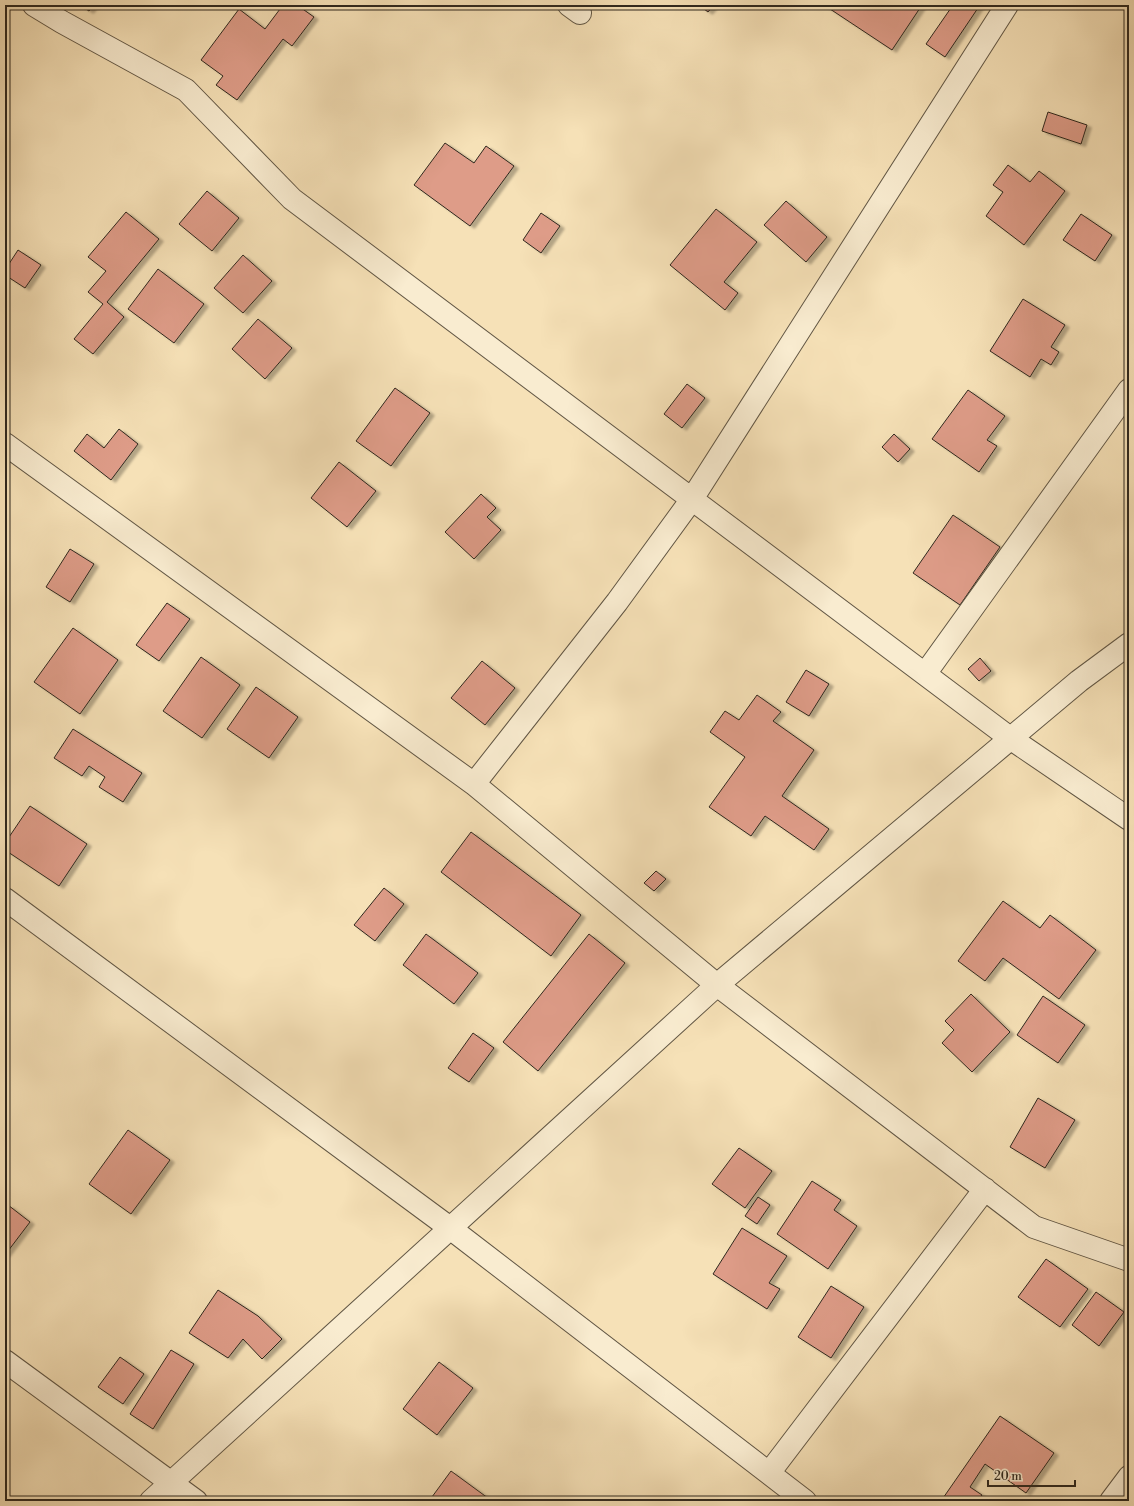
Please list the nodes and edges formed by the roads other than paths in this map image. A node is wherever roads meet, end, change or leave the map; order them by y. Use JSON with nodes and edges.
{"nodes":[{"id":1,"x":34,"y":5,"type":"edge"},
{"id":2,"x":1007,"y":5,"type":"edge"},
{"id":3,"x":1129,"y":390,"type":"edge"},
{"id":4,"x":5,"y":444,"type":"edge"},
{"id":5,"x":692,"y":499,"type":"junction"},
{"id":6,"x":1129,"y":644,"type":"edge"},
{"id":7,"x":925,"y":674,"type":"junction"},
{"id":8,"x":1010,"y":738,"type":"junction"},
{"id":9,"x":474,"y":784,"type":"junction"},
{"id":10,"x":1129,"y":819,"type":"edge"},
{"id":11,"x":5,"y":898,"type":"edge"},
{"id":12,"x":717,"y":985,"type":"junction"},
{"id":13,"x":985,"y":1189,"type":"junction"},
{"id":14,"x":450,"y":1228,"type":"junction"},
{"id":15,"x":1129,"y":1260,"type":"edge"},
{"id":16,"x":5,"y":1361,"type":"edge"},
{"id":17,"x":769,"y":1473,"type":"junction"},
{"id":18,"x":1129,"y":1478,"type":"edge"},
{"id":19,"x":171,"y":1483,"type":"junction"},
{"id":20,"x":151,"y":1501,"type":"edge"},
{"id":21,"x":196,"y":1501,"type":"edge"},
{"id":22,"x":805,"y":1501,"type":"edge"},
{"id":23,"x":1111,"y":1501,"type":"edge"}],
"edges":[{"from":1,"to":5,"type":"street"},
{"from":2,"to":5,"type":"street"},
{"from":3,"to":7,"type":"street"},
{"from":4,"to":9,"type":"street"},
{"from":5,"to":7,"type":"street"},
{"from":5,"to":9,"type":"street"},
{"from":6,"to":8,"type":"street"},
{"from":7,"to":8,"type":"street"},
{"from":8,"to":10,"type":"street"},
{"from":8,"to":12,"type":"street"},
{"from":9,"to":12,"type":"street"},
{"from":11,"to":14,"type":"street"},
{"from":12,"to":13,"type":"street"},
{"from":12,"to":14,"type":"street"},
{"from":13,"to":15,"type":"street"},
{"from":13,"to":17,"type":"street"},
{"from":14,"to":17,"type":"street"},
{"from":14,"to":19,"type":"street"},
{"from":16,"to":19,"type":"street"},
{"from":17,"to":22,"type":"street"},
{"from":18,"to":23,"type":"street"},
{"from":19,"to":20,"type":"street"},
{"from":19,"to":21,"type":"street"}]}
